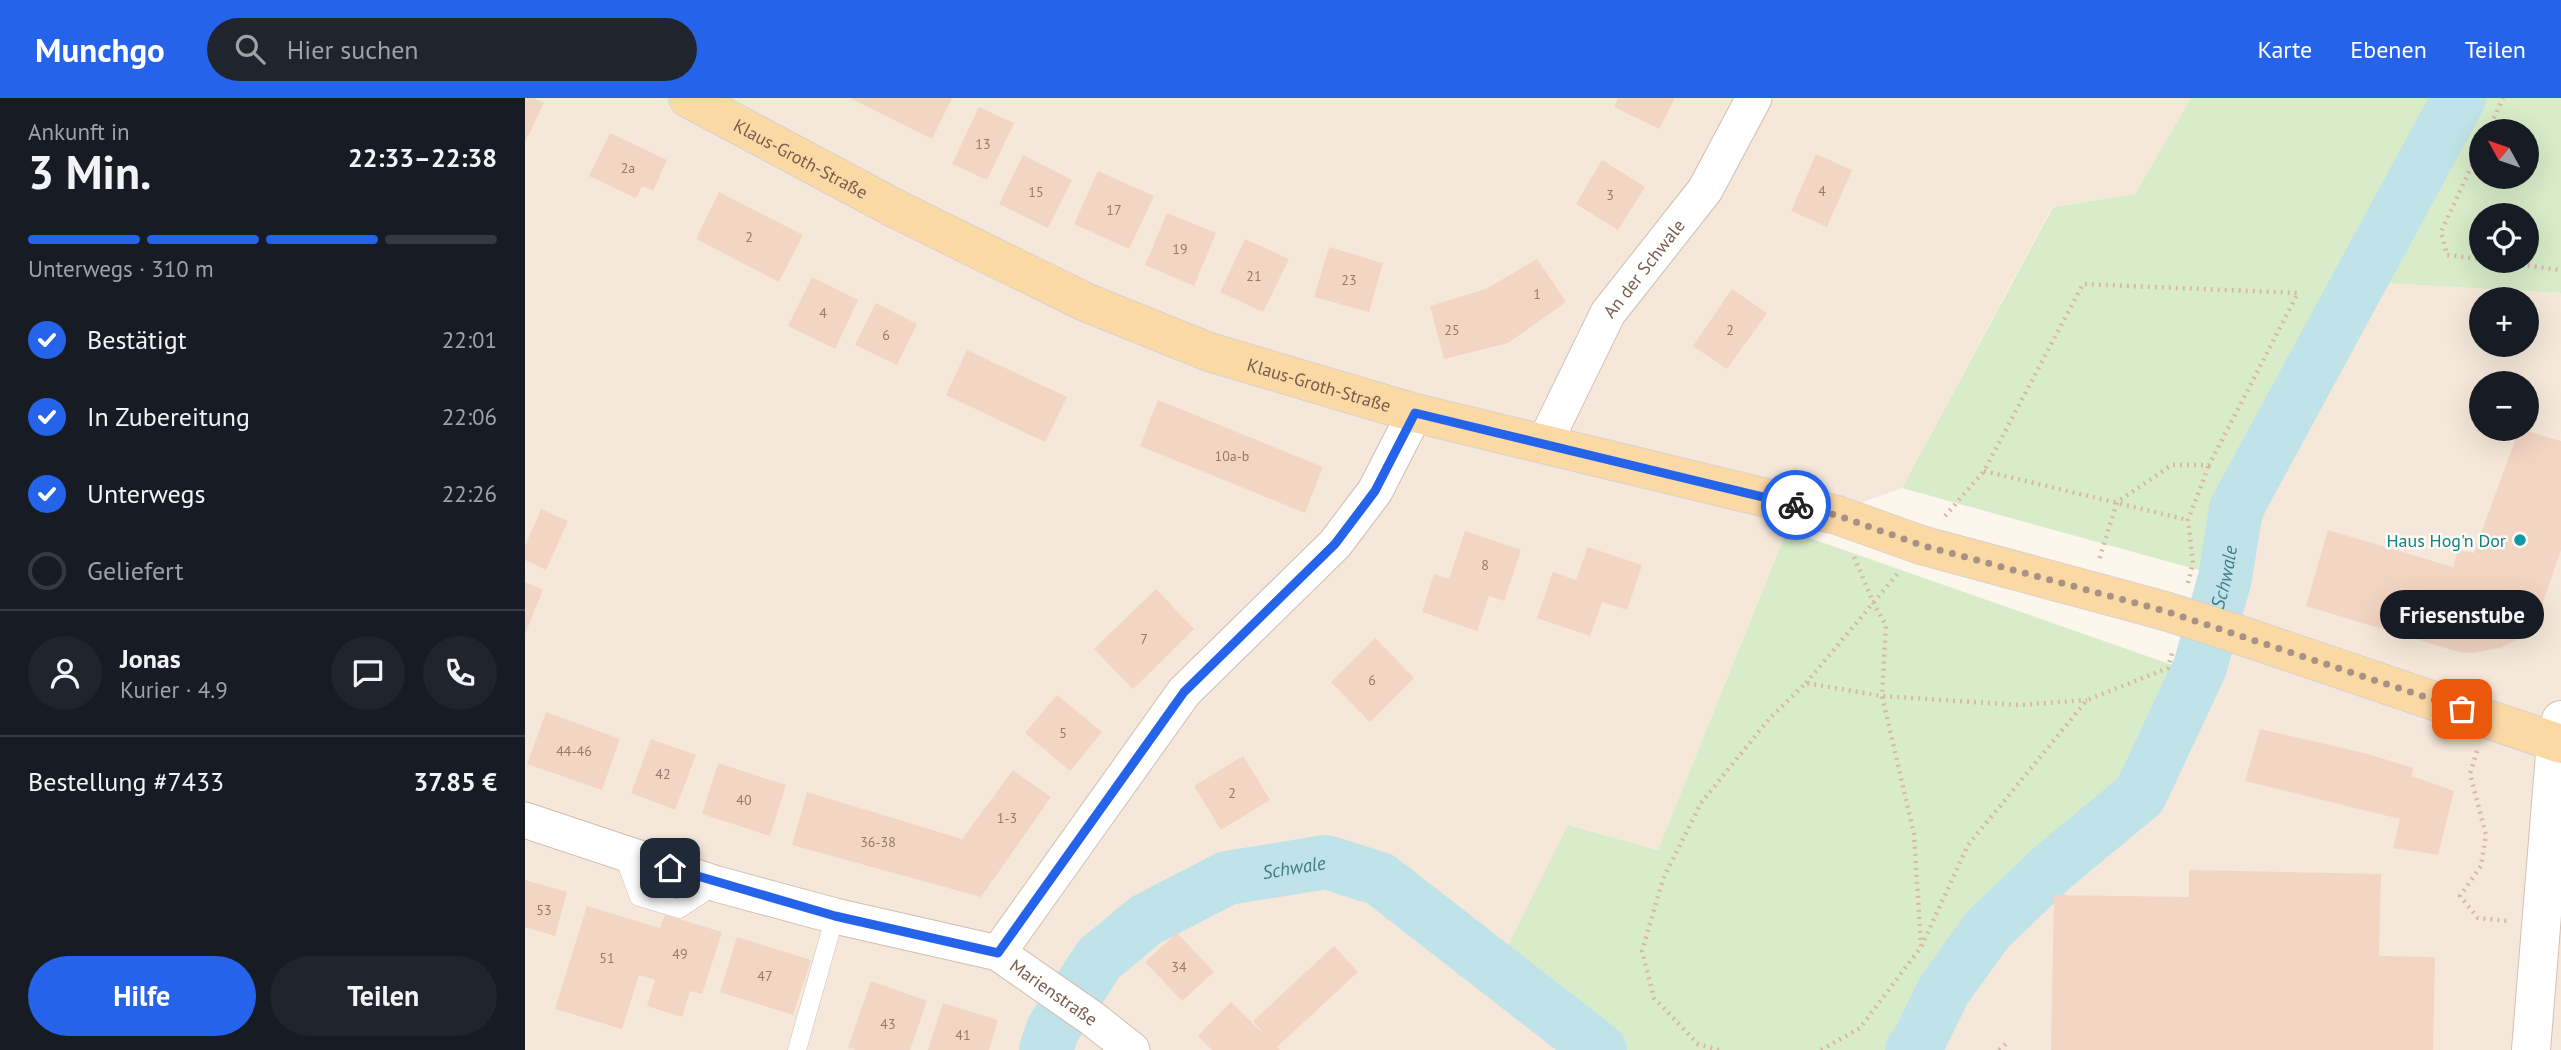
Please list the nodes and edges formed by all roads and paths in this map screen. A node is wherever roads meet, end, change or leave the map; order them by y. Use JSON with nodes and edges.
{"nodes":[{"id":1,"x":688,"y":98,"type":"edge"},
{"id":2,"x":1754,"y":98,"type":"edge"},
{"id":3,"x":2503,"y":98,"type":"edge"},
{"id":4,"x":2493,"y":119,"type":"edge"},
{"id":5,"x":2469,"y":172,"type":"edge"},
{"id":6,"x":2469,"y":257,"type":"edge"},
{"id":7,"x":2539,"y":267,"type":"edge"},
{"id":8,"x":2561,"y":270,"type":"edge"},
{"id":9,"x":1415,"y":413,"type":"junction"},
{"id":10,"x":1544,"y":444,"type":"junction"},
{"id":11,"x":2209,"y":465,"type":"junction"},
{"id":12,"x":1984,"y":471,"type":"junction"},
{"id":13,"x":2117,"y":502,"type":"junction"},
{"id":14,"x":1836,"y":515,"type":"junction"},
{"id":15,"x":2188,"y":520,"type":"junction"},
{"id":16,"x":1921,"y":545,"type":"junction"},
{"id":17,"x":2090,"y":590,"type":"junction"},
{"id":18,"x":1874,"y":604,"type":"junction"},
{"id":19,"x":2175,"y":614,"type":"junction"},
{"id":20,"x":1806,"y":683,"type":"junction"},
{"id":21,"x":1882,"y":696,"type":"junction"},
{"id":22,"x":2087,"y":700,"type":"junction"},
{"id":23,"x":2487,"y":717,"type":"junction"},
{"id":24,"x":2559,"y":735,"type":"edge"},
{"id":25,"x":525,"y":820,"type":"edge"},
{"id":26,"x":835,"y":916,"type":"junction"},
{"id":27,"x":2540,"y":925,"type":"junction"},
{"id":28,"x":1921,"y":947,"type":"junction"},
{"id":29,"x":998,"y":953,"type":"junction"},
{"id":30,"x":2008,"y":1042,"type":"dead end"},
{"id":31,"x":797,"y":1050,"type":"edge"},
{"id":32,"x":1132,"y":1050,"type":"edge"},
{"id":33,"x":1719,"y":1050,"type":"edge"},
{"id":34,"x":1821,"y":1050,"type":"edge"},
{"id":35,"x":1999,"y":1050,"type":"edge"},
{"id":36,"x":2531,"y":1050,"type":"edge"}],
"edges":[{"from":1,"to":9,"type":"main road","name":"Klaus-Groth-Straße"},
{"from":2,"to":10,"type":"street","name":"An der Schwale"},
{"from":3,"to":4,"type":"path"},
{"from":5,"to":6,"type":"path"},
{"from":7,"to":8,"type":"path"},
{"from":9,"to":10,"type":"main road","name":"Klaus-Groth-Straße"},
{"from":9,"to":29,"type":"street"},
{"from":10,"to":14,"type":"main road","name":"Klaus-Groth-Straße"},
{"from":11,"to":12,"type":"path"},
{"from":11,"to":13,"type":"path"},
{"from":11,"to":15,"type":"path"},
{"from":12,"to":13,"type":"path"},
{"from":12,"to":16,"type":"path"},
{"from":13,"to":15,"type":"path"},
{"from":13,"to":17,"type":"path"},
{"from":14,"to":16,"type":"main road","name":"Klaus-Groth-Straße"},
{"from":14,"to":18,"type":"path"},
{"from":15,"to":19,"type":"path"},
{"from":16,"to":17,"type":"main road","name":"Klaus-Groth-Straße"},
{"from":16,"to":18,"type":"path"},
{"from":17,"to":19,"type":"main road","name":"Klaus-Groth-Straße"},
{"from":18,"to":20,"type":"path"},
{"from":18,"to":21,"type":"path"},
{"from":19,"to":22,"type":"path"},
{"from":19,"to":23,"type":"main road","name":"Klaus-Groth-Straße","bridge":true},
{"from":20,"to":21,"type":"path"},
{"from":20,"to":33,"type":"path"},
{"from":21,"to":22,"type":"path"},
{"from":21,"to":28,"type":"path"},
{"from":22,"to":28,"type":"path"},
{"from":23,"to":24,"type":"main road","name":"Klaus-Groth-Straße"},
{"from":23,"to":27,"type":"path"},
{"from":24,"to":27,"type":"street"},
{"from":25,"to":26,"type":"street","name":"Marienstraße"},
{"from":26,"to":29,"type":"street","name":"Marienstraße"},
{"from":26,"to":31,"type":"lane"},
{"from":27,"to":36,"type":"street"},
{"from":28,"to":34,"type":"path"},
{"from":29,"to":32,"type":"street","name":"Marienstraße"},
{"from":30,"to":35,"type":"path"}]}
